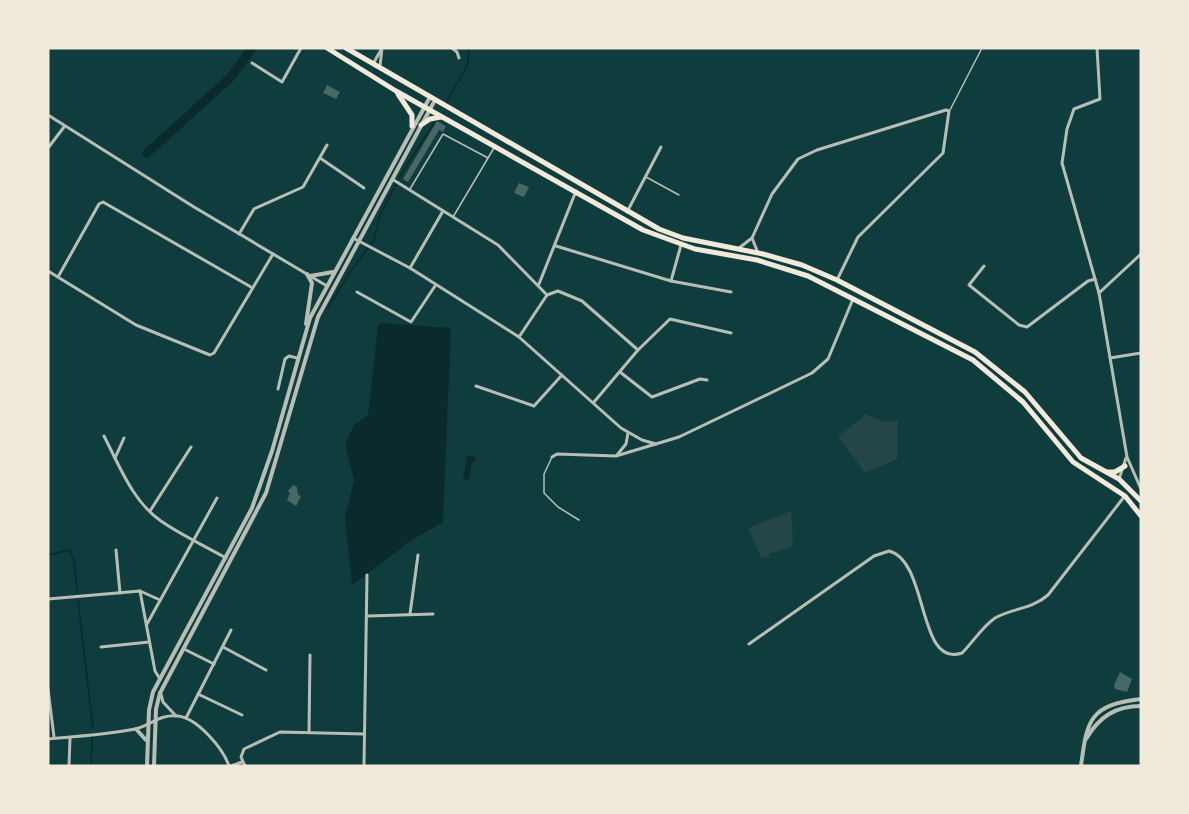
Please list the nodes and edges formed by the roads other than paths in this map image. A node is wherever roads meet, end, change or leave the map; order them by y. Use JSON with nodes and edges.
{"nodes":[{"id":1,"x":301,"y":48,"type":"edge"},
{"id":2,"x":327,"y":48,"type":"edge"},
{"id":3,"x":346,"y":48,"type":"edge"},
{"id":4,"x":382,"y":48,"type":"edge"},
{"id":5,"x":452,"y":48,"type":"edge"},
{"id":6,"x":982,"y":48,"type":"edge"},
{"id":7,"x":1097,"y":48,"type":"edge"},
{"id":8,"x":459,"y":58,"type":"dead end"},
{"id":9,"x":252,"y":63,"type":"dead end"},
{"id":10,"x":373,"y":64,"type":"junction"},
{"id":11,"x":380,"y":68,"type":"junction"},
{"id":12,"x":396,"y":91,"type":"junction"},
{"id":13,"x":432,"y":99,"type":"junction"},
{"id":14,"x":426,"y":107,"type":"junction"},
{"id":15,"x":949,"y":111,"type":"junction"},
{"id":16,"x":48,"y":115,"type":"edge"},
{"id":17,"x":440,"y":116,"type":"junction"},
{"id":18,"x":421,"y":125,"type":"junction"},
{"id":19,"x":412,"y":126,"type":"junction"},
{"id":20,"x":64,"y":127,"type":"junction"},
{"id":21,"x":327,"y":145,"type":"dead end"},
{"id":22,"x":495,"y":145,"type":"junction"},
{"id":23,"x":661,"y":147,"type":"dead end"},
{"id":24,"x":48,"y":148,"type":"edge"},
{"id":25,"x":320,"y":158,"type":"junction"},
{"id":26,"x":488,"y":158,"type":"junction"},
{"id":27,"x":646,"y":176,"type":"junction"},
{"id":28,"x":392,"y":179,"type":"junction"},
{"id":29,"x":364,"y":188,"type":"dead end"},
{"id":30,"x":410,"y":190,"type":"junction"},
{"id":31,"x":576,"y":191,"type":"junction"},
{"id":32,"x":680,"y":195,"type":"dead end"},
{"id":33,"x":443,"y":211,"type":"junction"},
{"id":34,"x":627,"y":212,"type":"junction"},
{"id":35,"x":453,"y":218,"type":"junction"},
{"id":36,"x":239,"y":234,"type":"junction"},
{"id":37,"x":353,"y":238,"type":"junction"},
{"id":38,"x":752,"y":238,"type":"junction"},
{"id":39,"x":360,"y":240,"type":"junction"},
{"id":40,"x":681,"y":245,"type":"junction"},
{"id":41,"x":556,"y":246,"type":"junction"},
{"id":42,"x":737,"y":249,"type":"junction"},
{"id":43,"x":758,"y":253,"type":"junction"},
{"id":44,"x":273,"y":254,"type":"junction"},
{"id":45,"x":1141,"y":254,"type":"edge"},
{"id":46,"x":984,"y":266,"type":"dead end"},
{"id":47,"x":410,"y":268,"type":"junction"},
{"id":48,"x":334,"y":272,"type":"junction"},
{"id":49,"x":53,"y":274,"type":"edge"},
{"id":50,"x":308,"y":275,"type":"junction"},
{"id":51,"x":1095,"y":279,"type":"junction"},
{"id":52,"x":671,"y":280,"type":"junction"},
{"id":53,"x":837,"y":280,"type":"junction"},
{"id":54,"x":335,"y":284,"type":"junction"},
{"id":55,"x":539,"y":284,"type":"junction"},
{"id":56,"x":327,"y":286,"type":"junction"},
{"id":57,"x":435,"y":286,"type":"junction"},
{"id":58,"x":251,"y":288,"type":"junction"},
{"id":59,"x":357,"y":292,"type":"dead end"},
{"id":60,"x":731,"y":292,"type":"dead end"},
{"id":61,"x":1099,"y":293,"type":"junction"},
{"id":62,"x":329,"y":295,"type":"junction"},
{"id":63,"x":548,"y":295,"type":"junction"},
{"id":64,"x":854,"y":298,"type":"junction"},
{"id":65,"x":305,"y":331,"type":"junction"},
{"id":66,"x":731,"y":333,"type":"dead end"},
{"id":67,"x":519,"y":337,"type":"junction"},
{"id":68,"x":638,"y":350,"type":"junction"},
{"id":69,"x":1141,"y":353,"type":"edge"},
{"id":70,"x":297,"y":358,"type":"junction"},
{"id":71,"x":1110,"y":358,"type":"junction"},
{"id":72,"x":620,"y":372,"type":"junction"},
{"id":73,"x":562,"y":375,"type":"junction"},
{"id":74,"x":707,"y":380,"type":"dead end"},
{"id":75,"x":476,"y":386,"type":"dead end"},
{"id":76,"x":278,"y":389,"type":"dead end"},
{"id":77,"x":594,"y":402,"type":"junction"},
{"id":78,"x":628,"y":433,"type":"junction"},
{"id":79,"x":104,"y":436,"type":"dead end"},
{"id":80,"x":124,"y":438,"type":"dead end"},
{"id":81,"x":656,"y":444,"type":"junction"},
{"id":82,"x":191,"y":447,"type":"dead end"},
{"id":83,"x":616,"y":456,"type":"junction"},
{"id":84,"x":552,"y":457,"type":"joint"},
{"id":85,"x":1127,"y":457,"type":"junction"},
{"id":86,"x":115,"y":458,"type":"junction"},
{"id":87,"x":1125,"y":466,"type":"junction"},
{"id":88,"x":1105,"y":472,"type":"junction"},
{"id":89,"x":1119,"y":479,"type":"junction"},
{"id":90,"x":1141,"y":489,"type":"edge"},
{"id":91,"x":1125,"y":496,"type":"junction"},
{"id":92,"x":217,"y":498,"type":"dead end"},
{"id":93,"x":1141,"y":501,"type":"edge"},
{"id":94,"x":150,"y":511,"type":"junction"},
{"id":95,"x":1141,"y":516,"type":"edge"},
{"id":96,"x":579,"y":520,"type":"dead end"},
{"id":97,"x":195,"y":540,"type":"junction"},
{"id":98,"x":116,"y":550,"type":"dead end"},
{"id":99,"x":418,"y":555,"type":"dead end"},
{"id":100,"x":226,"y":558,"type":"junction"},
{"id":101,"x":367,"y":575,"type":"dead end"},
{"id":102,"x":140,"y":591,"type":"junction"},
{"id":103,"x":120,"y":593,"type":"junction"},
{"id":104,"x":48,"y":599,"type":"edge"},
{"id":105,"x":160,"y":600,"type":"junction"},
{"id":106,"x":410,"y":614,"type":"junction"},
{"id":107,"x":433,"y":614,"type":"dead end"},
{"id":108,"x":368,"y":616,"type":"junction"},
{"id":109,"x":147,"y":624,"type":"junction"},
{"id":110,"x":231,"y":630,"type":"dead end"},
{"id":111,"x":149,"y":642,"type":"junction"},
{"id":112,"x":749,"y":644,"type":"dead end"},
{"id":113,"x":101,"y":647,"type":"dead end"},
{"id":114,"x":222,"y":647,"type":"junction"},
{"id":115,"x":184,"y":649,"type":"junction"},
{"id":116,"x":310,"y":655,"type":"dead end"},
{"id":117,"x":214,"y":664,"type":"junction"},
{"id":118,"x":266,"y":670,"type":"dead end"},
{"id":119,"x":160,"y":680,"type":"junction"},
{"id":120,"x":48,"y":689,"type":"edge"},
{"id":121,"x":160,"y":693,"type":"junction"},
{"id":122,"x":198,"y":694,"type":"junction"},
{"id":123,"x":1141,"y":699,"type":"edge"},
{"id":124,"x":1141,"y":706,"type":"edge"},
{"id":125,"x":242,"y":715,"type":"dead end"},
{"id":126,"x":177,"y":716,"type":"junction"},
{"id":127,"x":155,"y":718,"type":"junction"},
{"id":128,"x":186,"y":718,"type":"junction"},
{"id":129,"x":148,"y":725,"type":"junction"},
{"id":130,"x":136,"y":729,"type":"junction"},
{"id":131,"x":309,"y":732,"type":"junction"},
{"id":132,"x":155,"y":734,"type":"junction"},
{"id":133,"x":364,"y":734,"type":"junction"},
{"id":134,"x":54,"y":738,"type":"junction"},
{"id":135,"x":70,"y":738,"type":"junction"},
{"id":136,"x":48,"y":739,"type":"edge"},
{"id":137,"x":148,"y":743,"type":"junction"},
{"id":138,"x":1084,"y":743,"type":"junction"},
{"id":139,"x":242,"y":762,"type":"junction"},
{"id":140,"x":69,"y":766,"type":"edge"},
{"id":141,"x":147,"y":766,"type":"edge"},
{"id":142,"x":154,"y":766,"type":"edge"},
{"id":143,"x":230,"y":766,"type":"edge"},
{"id":144,"x":245,"y":766,"type":"edge"},
{"id":145,"x":364,"y":766,"type":"edge"},
{"id":146,"x":1081,"y":766,"type":"edge"}],
"edges":[{"from":1,"to":9,"type":"street"},
{"from":2,"to":12,"type":"main road"},
{"from":3,"to":10,"type":"main road"},
{"from":4,"to":10,"type":"street"},
{"from":4,"to":11,"type":"street"},
{"from":5,"to":8,"type":"street"},
{"from":6,"to":15,"type":"lane"},
{"from":7,"to":51,"type":"street"},
{"from":10,"to":11,"type":"main road"},
{"from":11,"to":13,"type":"main road"},
{"from":12,"to":14,"type":"main road"},
{"from":12,"to":19,"type":"main road"},
{"from":13,"to":14,"type":"street"},
{"from":13,"to":34,"type":"main road"},
{"from":14,"to":17,"type":"main road"},
{"from":14,"to":18,"type":"street"},
{"from":14,"to":19,"type":"street"},
{"from":15,"to":38,"type":"street"},
{"from":15,"to":53,"type":"street"},
{"from":16,"to":20,"type":"street"},
{"from":17,"to":18,"type":"main road"},
{"from":17,"to":22,"type":"main road"},
{"from":18,"to":28,"type":"street"},
{"from":19,"to":37,"type":"street"},
{"from":20,"to":24,"type":"street"},
{"from":20,"to":36,"type":"street"},
{"from":21,"to":25,"type":"street"},
{"from":22,"to":26,"type":"lane"},
{"from":22,"to":31,"type":"main road"},
{"from":23,"to":27,"type":"street"},
{"from":25,"to":29,"type":"street"},
{"from":25,"to":36,"type":"street"},
{"from":26,"to":30,"type":"lane"},
{"from":26,"to":35,"type":"lane"},
{"from":27,"to":32,"type":"lane"},
{"from":27,"to":34,"type":"street"},
{"from":28,"to":30,"type":"street"},
{"from":28,"to":39,"type":"street"},
{"from":30,"to":33,"type":"street"},
{"from":31,"to":40,"type":"main road"},
{"from":31,"to":41,"type":"street"},
{"from":33,"to":35,"type":"street"},
{"from":33,"to":47,"type":"street"},
{"from":34,"to":42,"type":"main road"},
{"from":35,"to":55,"type":"street"},
{"from":36,"to":44,"type":"street"},
{"from":37,"to":39,"type":"street"},
{"from":37,"to":48,"type":"street"},
{"from":38,"to":42,"type":"street"},
{"from":38,"to":43,"type":"street"},
{"from":39,"to":47,"type":"street"},
{"from":39,"to":54,"type":"street"},
{"from":40,"to":52,"type":"street"},
{"from":40,"to":64,"type":"main road"},
{"from":41,"to":52,"type":"street"},
{"from":41,"to":55,"type":"street"},
{"from":42,"to":43,"type":"main road"},
{"from":43,"to":53,"type":"main road"},
{"from":44,"to":50,"type":"street"},
{"from":44,"to":58,"type":"street"},
{"from":45,"to":61,"type":"street"},
{"from":46,"to":51,"type":"street"},
{"from":47,"to":57,"type":"street"},
{"from":48,"to":50,"type":"street"},
{"from":48,"to":56,"type":"street"},
{"from":49,"to":58,"type":"street"},
{"from":49,"to":58,"type":"street"},
{"from":50,"to":56,"type":"street"},
{"from":50,"to":65,"type":"street"},
{"from":51,"to":61,"type":"street"},
{"from":52,"to":60,"type":"street"},
{"from":53,"to":88,"type":"main road"},
{"from":54,"to":56,"type":"street"},
{"from":54,"to":62,"type":"street"},
{"from":55,"to":63,"type":"street"},
{"from":56,"to":62,"type":"street"},
{"from":56,"to":65,"type":"street"},
{"from":57,"to":59,"type":"street"},
{"from":57,"to":67,"type":"street"},
{"from":61,"to":71,"type":"street"},
{"from":62,"to":115,"type":"street"},
{"from":63,"to":67,"type":"street"},
{"from":63,"to":68,"type":"street"},
{"from":64,"to":81,"type":"street"},
{"from":64,"to":91,"type":"main road"},
{"from":65,"to":70,"type":"street"},
{"from":66,"to":68,"type":"street"},
{"from":67,"to":73,"type":"street"},
{"from":68,"to":72,"type":"street"},
{"from":69,"to":71,"type":"street"},
{"from":70,"to":76,"type":"street"},
{"from":70,"to":100,"type":"street"},
{"from":71,"to":85,"type":"street"},
{"from":72,"to":74,"type":"street"},
{"from":72,"to":77,"type":"street"},
{"from":73,"to":75,"type":"street"},
{"from":73,"to":77,"type":"street"},
{"from":77,"to":78,"type":"street"},
{"from":78,"to":81,"type":"street"},
{"from":78,"to":83,"type":"street"},
{"from":79,"to":86,"type":"street"},
{"from":80,"to":86,"type":"street"},
{"from":81,"to":83,"type":"street"},
{"from":82,"to":94,"type":"street"},
{"from":83,"to":84,"type":"street"},
{"from":84,"to":96,"type":"lane"},
{"from":85,"to":87,"type":"street"},
{"from":85,"to":90,"type":"street"},
{"from":86,"to":94,"type":"street"},
{"from":87,"to":88,"type":"main road"},
{"from":87,"to":89,"type":"street"},
{"from":88,"to":89,"type":"main road"},
{"from":89,"to":91,"type":"main road"},
{"from":89,"to":93,"type":"main road"},
{"from":91,"to":95,"type":"main road"},
{"from":91,"to":112,"type":"street"},
{"from":92,"to":97,"type":"street"},
{"from":94,"to":97,"type":"street"},
{"from":97,"to":100,"type":"street"},
{"from":97,"to":105,"type":"street"},
{"from":98,"to":103,"type":"street"},
{"from":99,"to":106,"type":"street"},
{"from":100,"to":119,"type":"street"},
{"from":101,"to":108,"type":"street"},
{"from":102,"to":103,"type":"street"},
{"from":102,"to":105,"type":"street"},
{"from":102,"to":109,"type":"street"},
{"from":103,"to":104,"type":"street"},
{"from":105,"to":109,"type":"street"},
{"from":106,"to":107,"type":"street"},
{"from":106,"to":108,"type":"street"},
{"from":108,"to":133,"type":"street"},
{"from":109,"to":111,"type":"street"},
{"from":110,"to":114,"type":"street"},
{"from":111,"to":113,"type":"street"},
{"from":111,"to":119,"type":"street"},
{"from":114,"to":117,"type":"street"},
{"from":114,"to":118,"type":"street"},
{"from":115,"to":117,"type":"street"},
{"from":115,"to":121,"type":"street"},
{"from":116,"to":131,"type":"street"},
{"from":117,"to":122,"type":"street"},
{"from":119,"to":129,"type":"street"},
{"from":120,"to":134,"type":"street"},
{"from":121,"to":126,"type":"street"},
{"from":121,"to":127,"type":"street"},
{"from":122,"to":125,"type":"street"},
{"from":122,"to":128,"type":"street"},
{"from":123,"to":138,"type":"street"},
{"from":124,"to":138,"type":"street"},
{"from":126,"to":127,"type":"street"},
{"from":126,"to":128,"type":"street"},
{"from":127,"to":129,"type":"street"},
{"from":127,"to":132,"type":"street"},
{"from":128,"to":143,"type":"street"},
{"from":129,"to":130,"type":"street"},
{"from":129,"to":132,"type":"street"},
{"from":129,"to":137,"type":"street"},
{"from":130,"to":135,"type":"street"},
{"from":130,"to":137,"type":"street"},
{"from":131,"to":133,"type":"street"},
{"from":131,"to":139,"type":"street"},
{"from":132,"to":142,"type":"street"},
{"from":133,"to":145,"type":"street"},
{"from":134,"to":135,"type":"street"},
{"from":134,"to":136,"type":"street"},
{"from":135,"to":140,"type":"street"},
{"from":137,"to":141,"type":"street"},
{"from":138,"to":146,"type":"street"},
{"from":139,"to":143,"type":"street"},
{"from":139,"to":144,"type":"street"}]}
